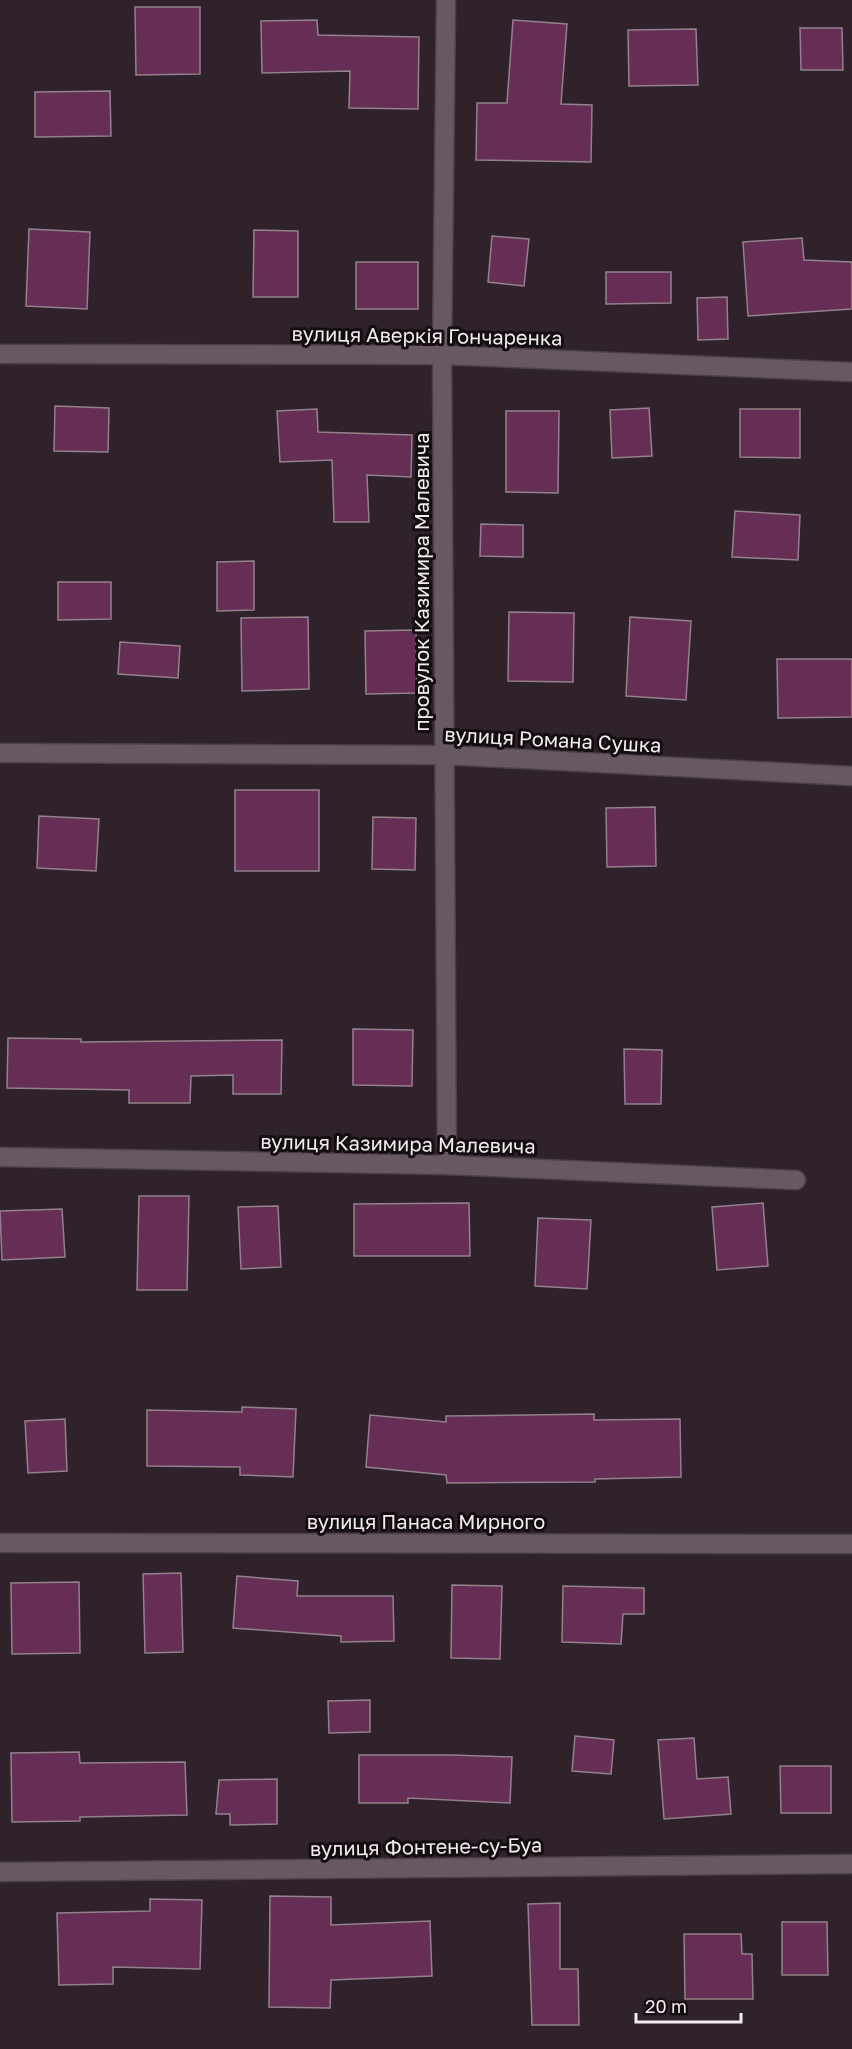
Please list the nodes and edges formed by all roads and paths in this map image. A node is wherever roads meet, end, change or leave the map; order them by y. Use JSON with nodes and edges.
{"nodes":[{"id":1,"x":446,"y":0,"type":"edge"},
{"id":2,"x":0,"y":354,"type":"edge"},
{"id":3,"x":442,"y":355,"type":"junction"},
{"id":4,"x":852,"y":372,"type":"edge"},
{"id":5,"x":0,"y":753,"type":"edge"},
{"id":6,"x":444,"y":755,"type":"junction"},
{"id":7,"x":852,"y":776,"type":"edge"},
{"id":8,"x":0,"y":1157,"type":"edge"},
{"id":9,"x":447,"y":1165,"type":"junction"},
{"id":10,"x":796,"y":1180,"type":"dead end"},
{"id":11,"x":0,"y":1543,"type":"edge"},
{"id":12,"x":852,"y":1544,"type":"edge"},
{"id":13,"x":852,"y":1864,"type":"edge"},
{"id":14,"x":0,"y":1872,"type":"edge"}],
"edges":[{"from":1,"to":3,"type":"street","name":"провулок Казимира Малевича"},
{"from":2,"to":3,"type":"street","name":"вулиця Аверкія Гончаренка"},
{"from":3,"to":4,"type":"street","name":"вулиця Аверкія Гончаренка"},
{"from":3,"to":6,"type":"street","name":"провулок Казимира Малевича"},
{"from":5,"to":6,"type":"street","name":"вулиця Романа Сушка"},
{"from":6,"to":7,"type":"street","name":"вулиця Романа Сушка"},
{"from":6,"to":9,"type":"street","name":"провулок Казимира Малевича"},
{"from":8,"to":9,"type":"street","name":"вулиця Казимира Малевича"},
{"from":9,"to":10,"type":"street","name":"вулиця Казимира Малевича"},
{"from":11,"to":12,"type":"street","name":"вулиця Панаса Мирного"},
{"from":13,"to":14,"type":"street","name":"вулиця Фонтене-су-Буа"}]}
